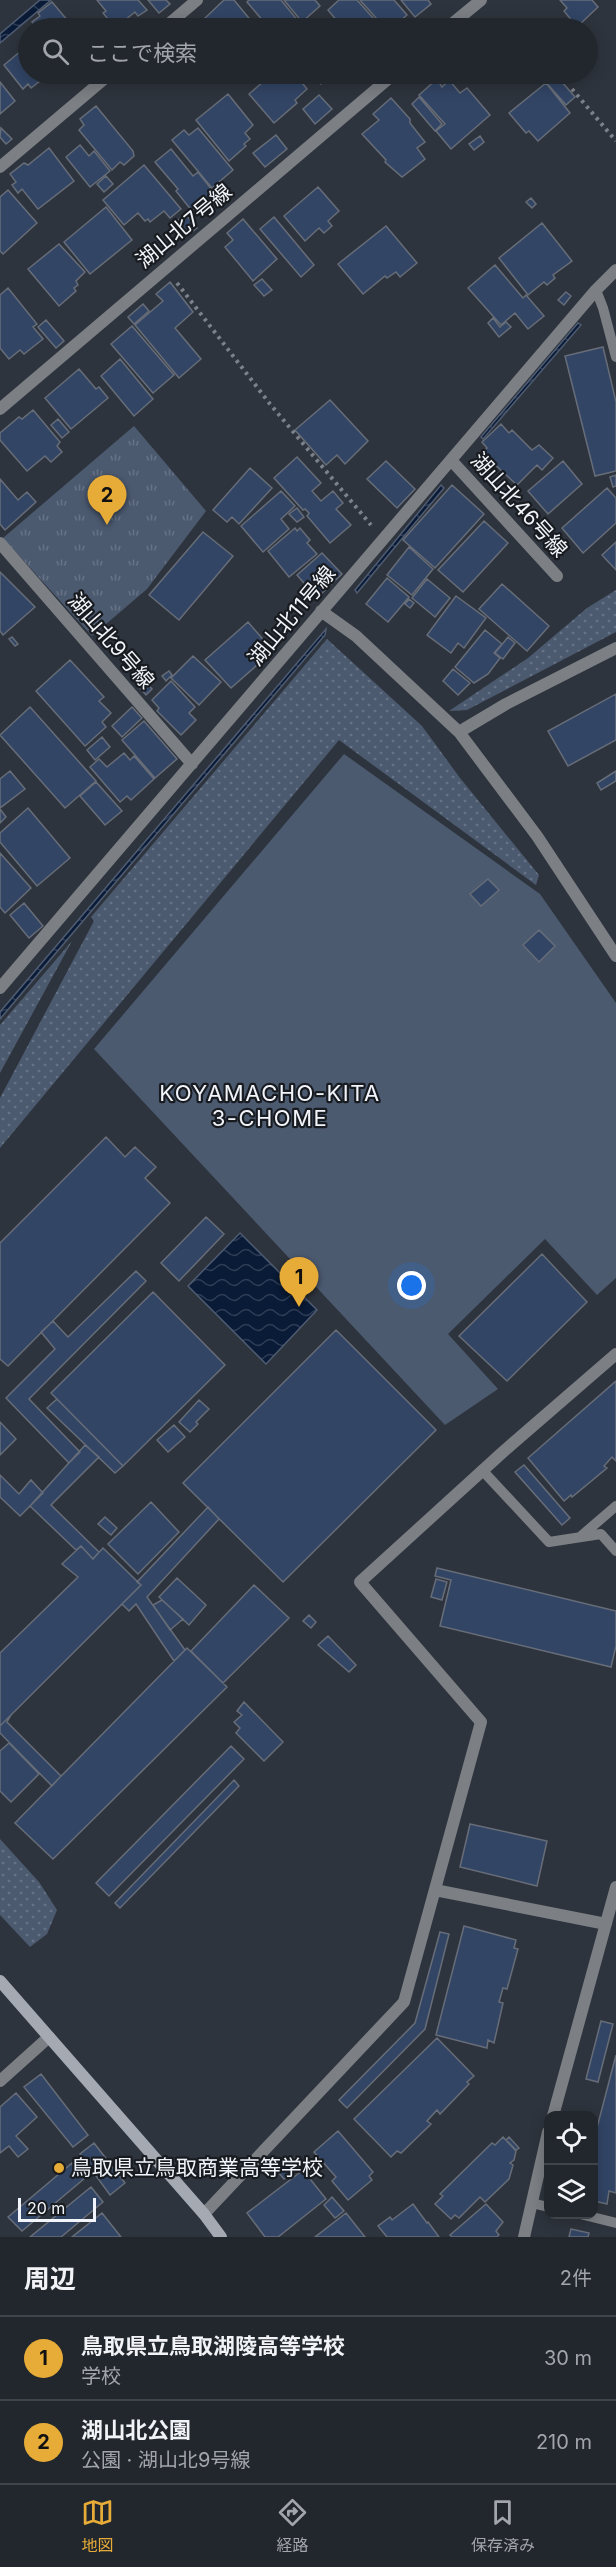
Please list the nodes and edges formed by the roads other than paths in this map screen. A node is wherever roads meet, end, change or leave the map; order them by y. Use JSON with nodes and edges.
{"nodes":[{"id":1,"x":197,"y":0,"type":"edge"},
{"id":2,"x":481,"y":0,"type":"edge"},
{"id":3,"x":176,"y":18,"type":"edge"},
{"id":4,"x":459,"y":18,"type":"edge"},
{"id":5,"x":98,"y":84,"type":"edge"},
{"id":6,"x":382,"y":84,"type":"edge"},
{"id":7,"x":0,"y":167,"type":"edge"},
{"id":8,"x":616,"y":270,"type":"edge"},
{"id":9,"x":596,"y":290,"type":"junction"},
{"id":10,"x":616,"y":304,"type":"edge"},
{"id":11,"x":603,"y":308,"type":"junction"},
{"id":12,"x":616,"y":357,"type":"edge"},
{"id":13,"x":0,"y":409,"type":"edge"},
{"id":14,"x":451,"y":460,"type":"junction"},
{"id":15,"x":0,"y":543,"type":"edge"},
{"id":16,"x":557,"y":576,"type":"dead end"},
{"id":17,"x":321,"y":611,"type":"junction"},
{"id":18,"x":616,"y":648,"type":"edge"},
{"id":19,"x":459,"y":732,"type":"junction"},
{"id":20,"x":192,"y":764,"type":"junction"},
{"id":21,"x":616,"y":956,"type":"edge"},
{"id":22,"x":0,"y":988,"type":"edge"},
{"id":23,"x":616,"y":1354,"type":"edge"},
{"id":24,"x":482,"y":1470,"type":"junction"},
{"id":25,"x":616,"y":1506,"type":"edge"},
{"id":26,"x":580,"y":1537,"type":"junction"},
{"id":27,"x":616,"y":1551,"type":"edge"},
{"id":28,"x":616,"y":1887,"type":"edge"},
{"id":29,"x":435,"y":1890,"type":"junction"},
{"id":30,"x":606,"y":1924,"type":"junction"},
{"id":31,"x":0,"y":1981,"type":"edge"},
{"id":32,"x":49,"y":2037,"type":"junction"},
{"id":33,"x":0,"y":2081,"type":"edge"},
{"id":34,"x":554,"y":2111,"type":"edge"},
{"id":35,"x":544,"y":2153,"type":"edge"},
{"id":36,"x":532,"y":2203,"type":"junction"},
{"id":37,"x":544,"y":2206,"type":"edge"},
{"id":38,"x":204,"y":2214,"type":"junction"},
{"id":39,"x":598,"y":2218,"type":"edge"},
{"id":40,"x":616,"y":2223,"type":"edge"},
{"id":41,"x":221,"y":2237,"type":"edge"},
{"id":42,"x":524,"y":2237,"type":"edge"}],
"edges":[{"from":1,"to":3,"type":"street"},
{"from":2,"to":4,"type":"street"},
{"from":5,"to":7,"type":"street"},
{"from":6,"to":13,"type":"street","name":"湖山北7号線"},
{"from":8,"to":9,"type":"street","name":"湖山北11号線"},
{"from":9,"to":11,"type":"lane"},
{"from":9,"to":14,"type":"street","name":"湖山北11号線"},
{"from":10,"to":11,"type":"lane"},
{"from":11,"to":12,"type":"lane"},
{"from":14,"to":16,"type":"street","name":"湖山北46号線"},
{"from":14,"to":17,"type":"street","name":"湖山北11号線"},
{"from":15,"to":20,"type":"street","name":"湖山北9号線"},
{"from":17,"to":19,"type":"street"},
{"from":17,"to":20,"type":"street","name":"湖山北11号線"},
{"from":18,"to":19,"type":"street"},
{"from":19,"to":21,"type":"street"},
{"from":20,"to":22,"type":"street","name":"湖山北11号線"},
{"from":23,"to":24,"type":"street"},
{"from":24,"to":26,"type":"lane"},
{"from":24,"to":29,"type":"street"},
{"from":25,"to":26,"type":"lane"},
{"from":26,"to":27,"type":"lane"},
{"from":28,"to":30,"type":"street"},
{"from":29,"to":30,"type":"street"},
{"from":29,"to":38,"type":"street"},
{"from":30,"to":34,"type":"street"},
{"from":31,"to":32,"type":"main road"},
{"from":32,"to":33,"type":"street"},
{"from":32,"to":38,"type":"main road"},
{"from":35,"to":36,"type":"street"},
{"from":36,"to":37,"type":"lane"},
{"from":36,"to":42,"type":"street"},
{"from":38,"to":41,"type":"main road"},
{"from":39,"to":40,"type":"lane"}]}
